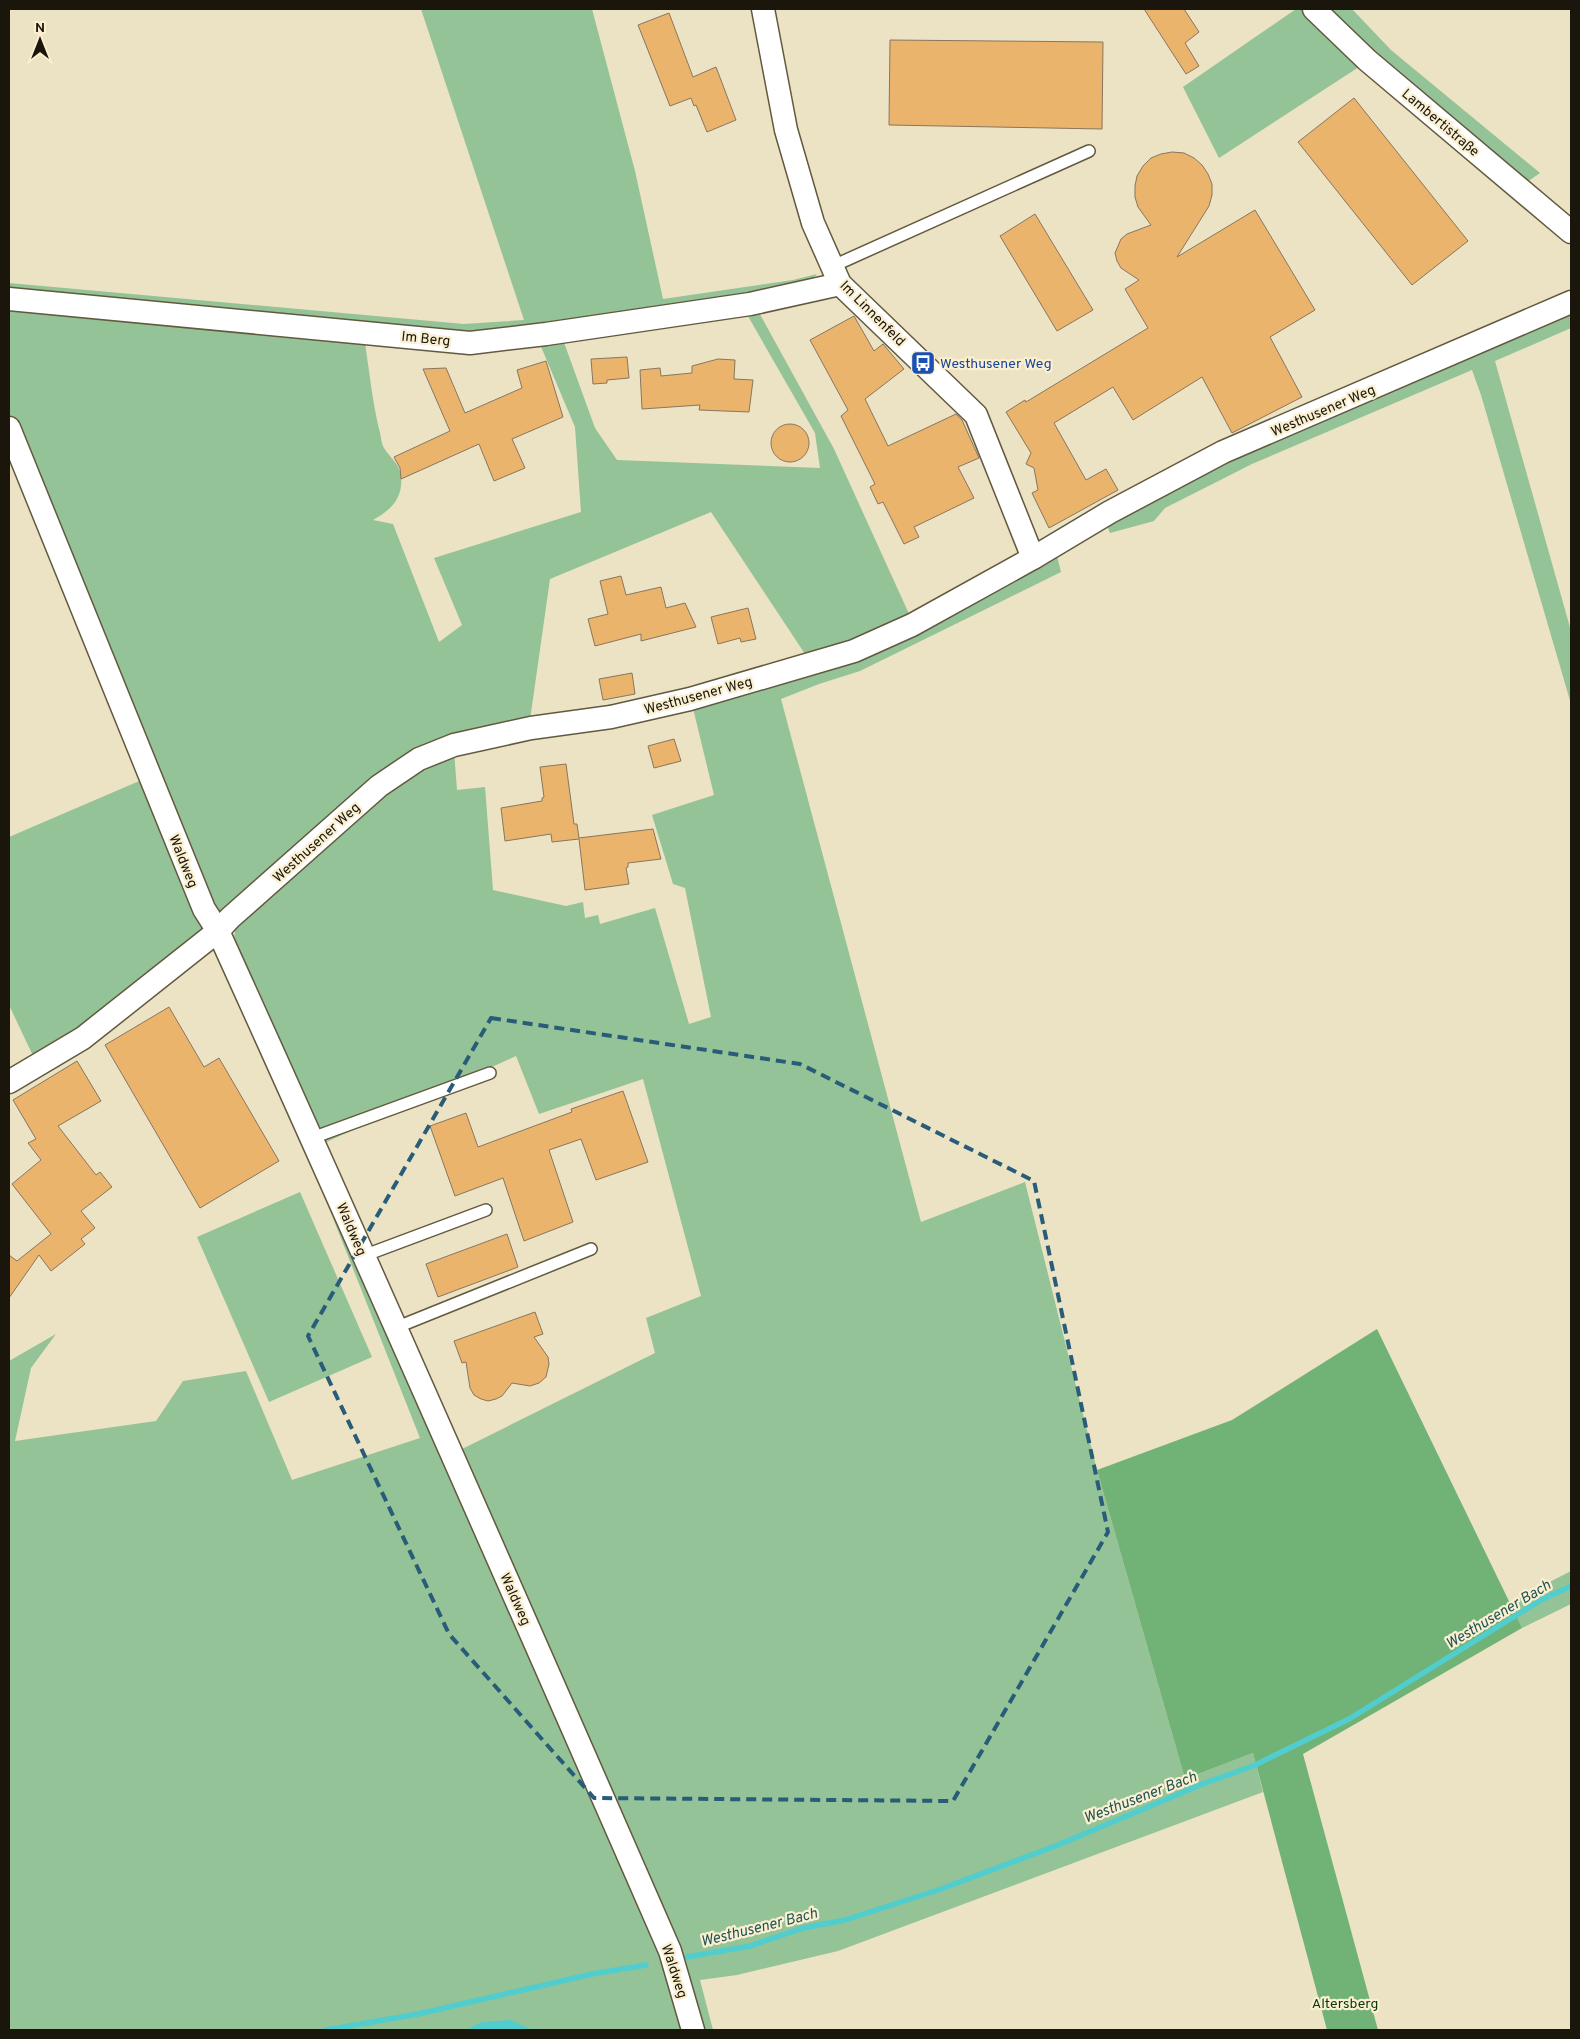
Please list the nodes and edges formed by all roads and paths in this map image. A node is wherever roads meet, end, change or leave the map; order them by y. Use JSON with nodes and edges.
{"nodes":[{"id":1,"x":764,"y":9,"type":"edge"},
{"id":2,"x":1314,"y":9,"type":"edge"},
{"id":3,"x":1089,"y":151,"type":"dead end"},
{"id":4,"x":1571,"y":232,"type":"edge"},
{"id":5,"x":836,"y":275,"type":"junction"},
{"id":6,"x":9,"y":299,"type":"edge"},
{"id":7,"x":1571,"y":302,"type":"edge"},
{"id":8,"x":9,"y":428,"type":"edge"},
{"id":9,"x":1033,"y":558,"type":"junction"},
{"id":10,"x":218,"y":932,"type":"junction"},
{"id":11,"x":490,"y":1073,"type":"dead end"},
{"id":12,"x":9,"y":1082,"type":"edge"},
{"id":13,"x":312,"y":1138,"type":"junction"},
{"id":14,"x":486,"y":1210,"type":"dead end"},
{"id":15,"x":591,"y":1249,"type":"dead end"},
{"id":16,"x":363,"y":1256,"type":"junction"},
{"id":17,"x":395,"y":1328,"type":"junction"},
{"id":18,"x":694,"y":2030,"type":"edge"}],
"edges":[{"from":1,"to":5,"type":"street","name":"Im Linnenfeld"},
{"from":2,"to":4,"type":"street","name":"Lambertistraße"},
{"from":3,"to":5,"type":"lane"},
{"from":5,"to":6,"type":"street","name":"Im Berg"},
{"from":5,"to":9,"type":"street","name":"Im Linnenfeld"},
{"from":7,"to":9,"type":"street","name":"Westhusener Weg"},
{"from":8,"to":10,"type":"street","name":"Waldweg"},
{"from":9,"to":10,"type":"street","name":"Westhusener Weg"},
{"from":10,"to":12,"type":"street","name":"Westhusener Weg"},
{"from":10,"to":13,"type":"street","name":"Waldweg"},
{"from":11,"to":13,"type":"lane"},
{"from":13,"to":16,"type":"street","name":"Waldweg"},
{"from":14,"to":16,"type":"lane"},
{"from":15,"to":17,"type":"lane"},
{"from":16,"to":17,"type":"street","name":"Waldweg"},
{"from":17,"to":18,"type":"street","name":"Waldweg"}]}
